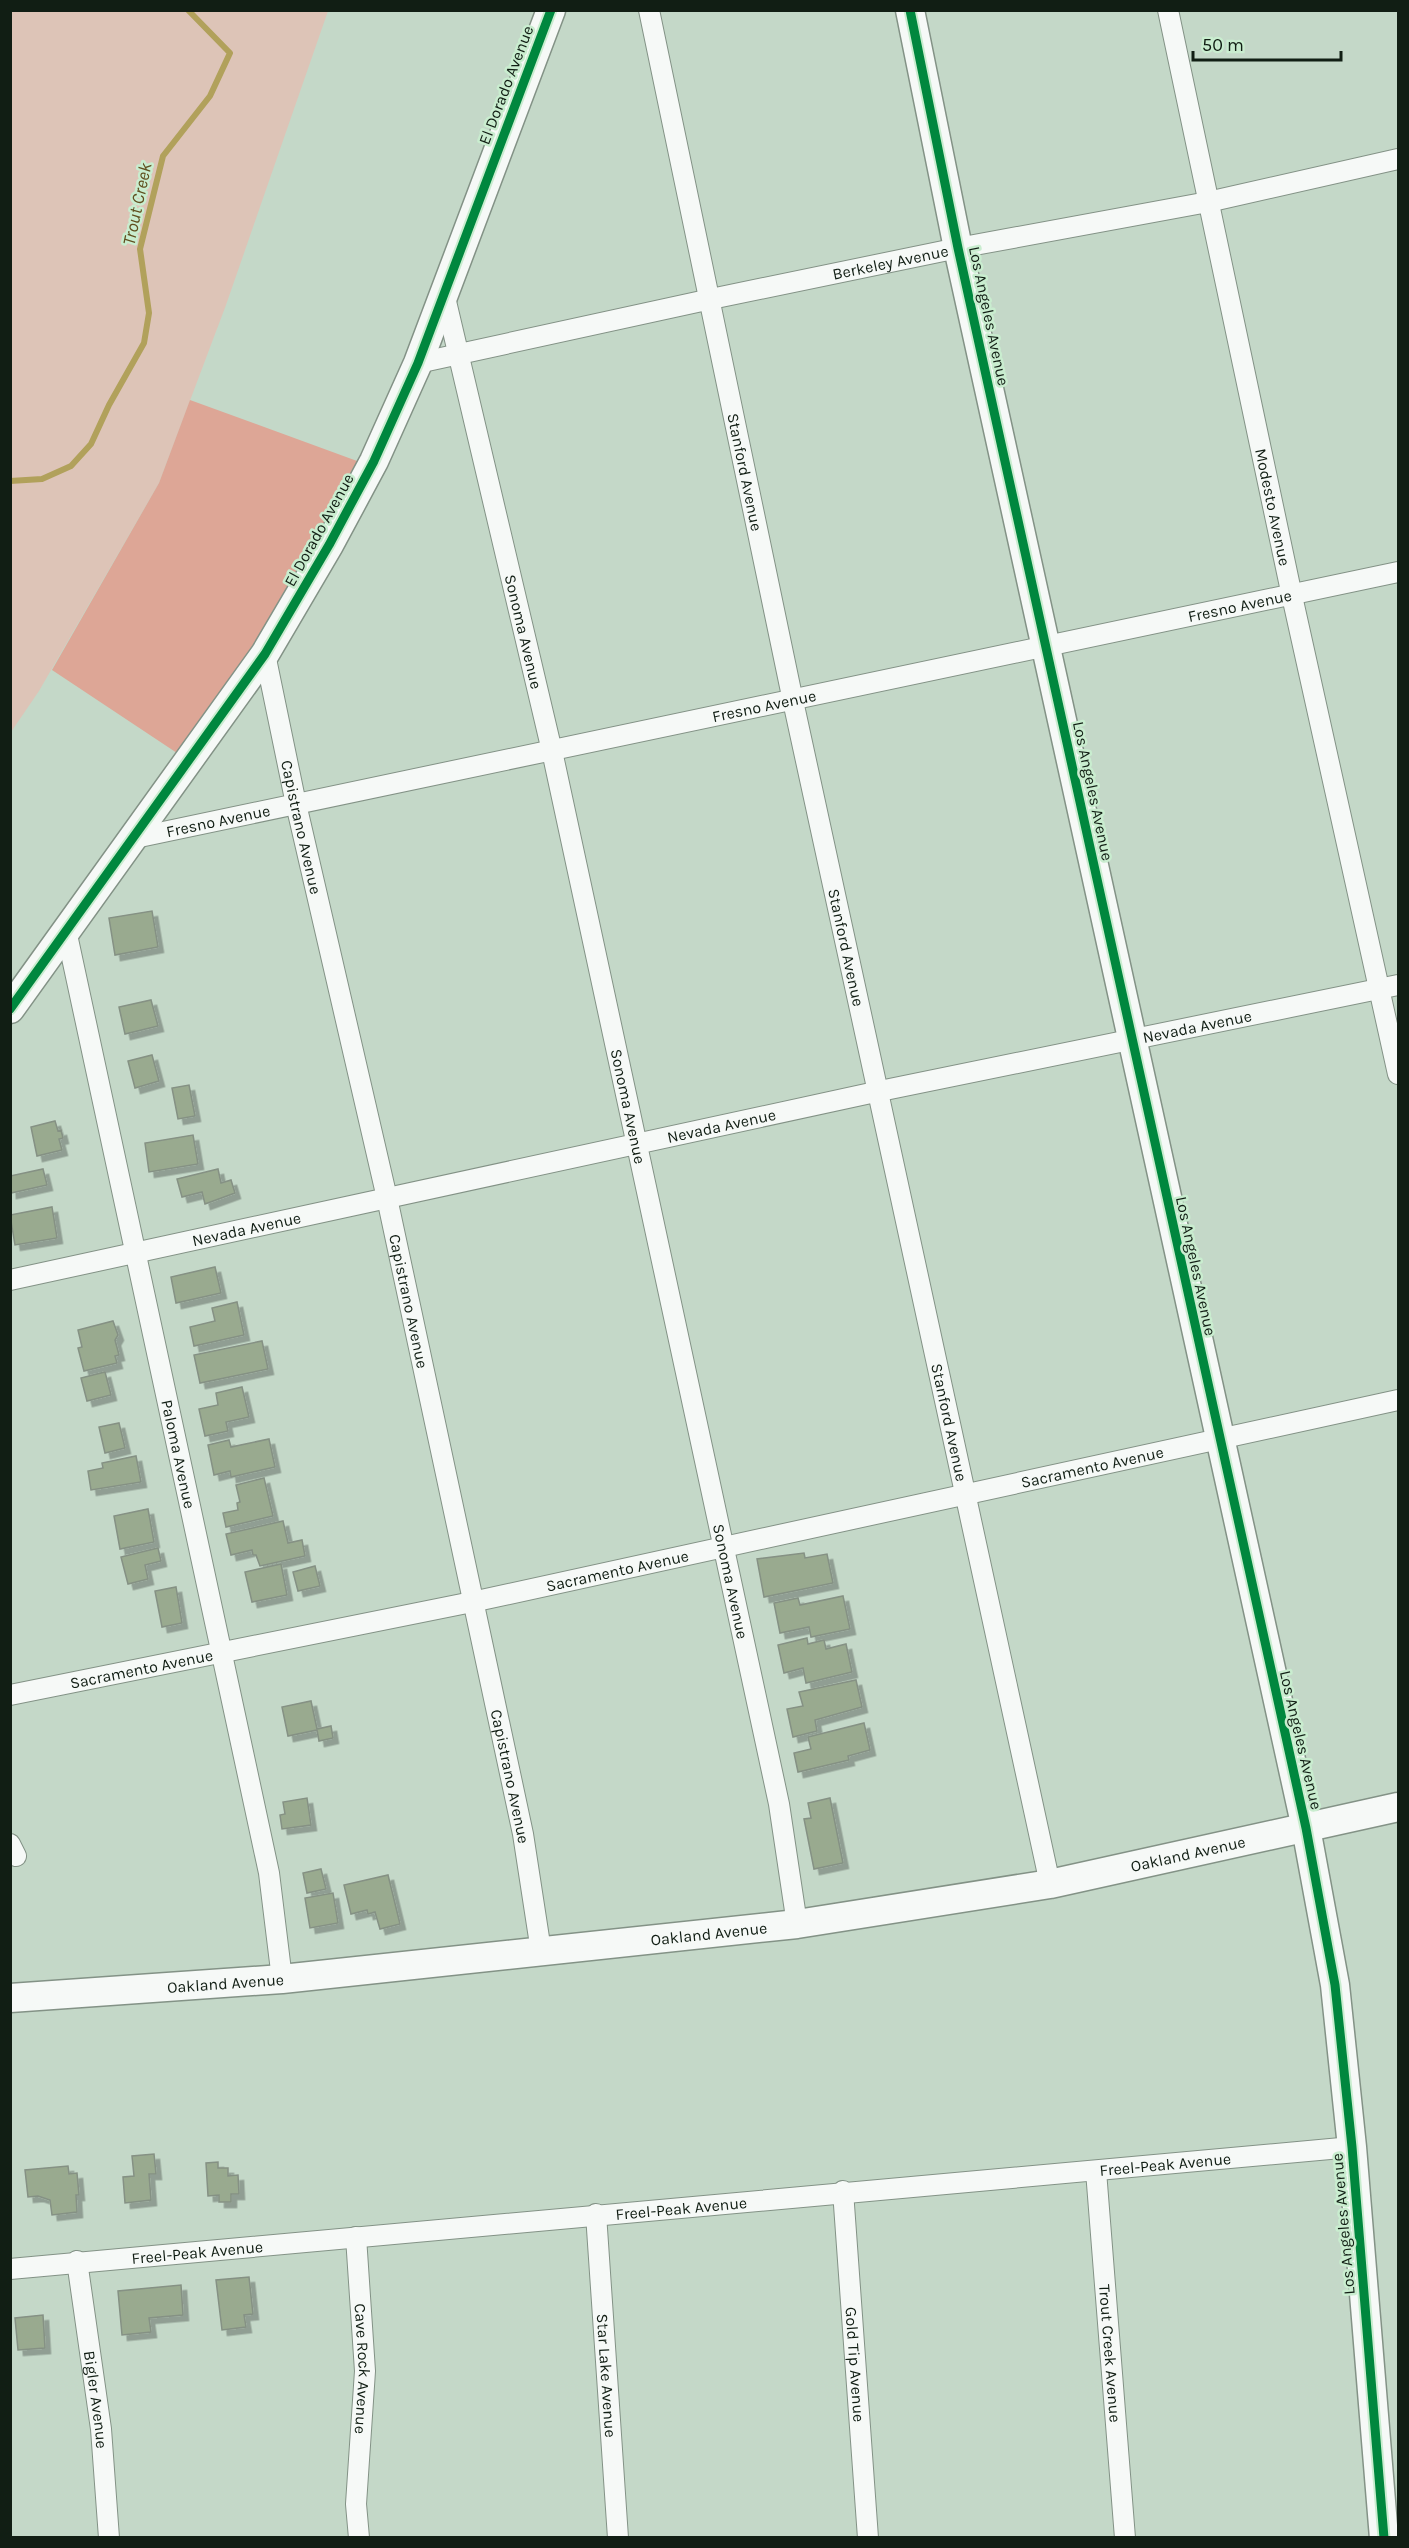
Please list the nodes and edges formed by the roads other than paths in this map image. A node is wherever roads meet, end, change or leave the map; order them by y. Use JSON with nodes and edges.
{"nodes":[{"id":1,"x":551,"y":10,"type":"edge"},
{"id":2,"x":649,"y":10,"type":"edge"},
{"id":3,"x":910,"y":10,"type":"edge"},
{"id":4,"x":1168,"y":10,"type":"edge"},
{"id":5,"x":1398,"y":159,"type":"edge"},
{"id":6,"x":1208,"y":202,"type":"junction"},
{"id":7,"x":958,"y":248,"type":"junction"},
{"id":8,"x":444,"y":293,"type":"junction"},
{"id":9,"x":711,"y":299,"type":"junction"},
{"id":10,"x":459,"y":354,"type":"junction"},
{"id":11,"x":418,"y":363,"type":"junction"},
{"id":12,"x":1398,"y":572,"type":"edge"},
{"id":13,"x":1292,"y":596,"type":"junction"},
{"id":14,"x":1046,"y":648,"type":"junction"},
{"id":15,"x":265,"y":654,"type":"junction"},
{"id":16,"x":793,"y":701,"type":"junction"},
{"id":17,"x":552,"y":751,"type":"junction"},
{"id":18,"x":296,"y":804,"type":"junction"},
{"id":19,"x":130,"y":839,"type":"junction"},
{"id":20,"x":66,"y":930,"type":"junction"},
{"id":21,"x":1390,"y":987,"type":"edge"},
{"id":22,"x":10,"y":1009,"type":"edge"},
{"id":23,"x":1131,"y":1039,"type":"junction"},
{"id":24,"x":1398,"y":1074,"type":"edge"},
{"id":25,"x":880,"y":1091,"type":"junction"},
{"id":26,"x":636,"y":1146,"type":"junction"},
{"id":27,"x":387,"y":1198,"type":"junction"},
{"id":28,"x":136,"y":1254,"type":"junction"},
{"id":29,"x":10,"y":1280,"type":"edge"},
{"id":30,"x":1398,"y":1400,"type":"edge"},
{"id":31,"x":1218,"y":1438,"type":"junction"},
{"id":32,"x":966,"y":1494,"type":"junction"},
{"id":33,"x":723,"y":1546,"type":"junction"},
{"id":34,"x":472,"y":1602,"type":"junction"},
{"id":35,"x":220,"y":1653,"type":"junction"},
{"id":36,"x":10,"y":1695,"type":"edge"},
{"id":37,"x":1398,"y":1808,"type":"edge"},
{"id":38,"x":1306,"y":1828,"type":"junction"},
{"id":39,"x":1050,"y":1884,"type":"junction"},
{"id":40,"x":797,"y":1924,"type":"junction"},
{"id":41,"x":541,"y":1951,"type":"junction"},
{"id":42,"x":282,"y":1979,"type":"junction"},
{"id":43,"x":10,"y":1998,"type":"edge"},
{"id":44,"x":1352,"y":2147,"type":"junction"},
{"id":45,"x":1096,"y":2170,"type":"junction"},
{"id":46,"x":843,"y":2191,"type":"junction"},
{"id":47,"x":596,"y":2214,"type":"junction"},
{"id":48,"x":356,"y":2236,"type":"junction"},
{"id":49,"x":77,"y":2261,"type":"junction"},
{"id":50,"x":10,"y":2269,"type":"edge"},
{"id":51,"x":109,"y":2538,"type":"edge"},
{"id":52,"x":359,"y":2538,"type":"edge"},
{"id":53,"x":618,"y":2538,"type":"edge"},
{"id":54,"x":868,"y":2538,"type":"edge"},
{"id":55,"x":1125,"y":2538,"type":"edge"},
{"id":56,"x":1384,"y":2538,"type":"edge"}],
"edges":[{"from":1,"to":8,"type":"street","name":"El Dorado Avenue"},
{"from":2,"to":9,"type":"street","name":"Stanford Avenue"},
{"from":3,"to":7,"type":"street","name":"Los Angeles Avenue"},
{"from":4,"to":6,"type":"street","name":"Modesto Avenue"},
{"from":5,"to":6,"type":"street","name":"Berkeley Avenue"},
{"from":6,"to":7,"type":"street","name":"Berkeley Avenue"},
{"from":6,"to":13,"type":"street","name":"Modesto Avenue"},
{"from":7,"to":9,"type":"street","name":"Berkeley Avenue"},
{"from":7,"to":14,"type":"street","name":"Los Angeles Avenue"},
{"from":8,"to":10,"type":"street","name":"Sonoma Avenue"},
{"from":8,"to":11,"type":"street","name":"El Dorado Avenue"},
{"from":9,"to":10,"type":"street","name":"Berkeley Avenue"},
{"from":9,"to":16,"type":"street","name":"Stanford Avenue"},
{"from":10,"to":11,"type":"street","name":"Berkeley Avenue"},
{"from":10,"to":17,"type":"street","name":"Sonoma Avenue"},
{"from":11,"to":15,"type":"street","name":"El Dorado Avenue"},
{"from":12,"to":13,"type":"street","name":"Fresno Avenue"},
{"from":13,"to":14,"type":"street","name":"Fresno Avenue"},
{"from":13,"to":21,"type":"street","name":"Modesto Avenue"},
{"from":14,"to":16,"type":"street","name":"Fresno Avenue"},
{"from":14,"to":23,"type":"street","name":"Los Angeles Avenue"},
{"from":15,"to":18,"type":"street","name":"Capistrano Avenue"},
{"from":15,"to":19,"type":"street","name":"El Dorado Avenue"},
{"from":16,"to":17,"type":"street","name":"Fresno Avenue"},
{"from":16,"to":25,"type":"street","name":"Stanford Avenue"},
{"from":17,"to":18,"type":"street","name":"Fresno Avenue"},
{"from":17,"to":26,"type":"street","name":"Sonoma Avenue"},
{"from":18,"to":19,"type":"street","name":"Fresno Avenue"},
{"from":18,"to":27,"type":"street","name":"Capistrano Avenue"},
{"from":19,"to":20,"type":"street","name":"El Dorado Avenue"},
{"from":20,"to":22,"type":"street","name":"El Dorado Avenue"},
{"from":20,"to":28,"type":"street","name":"Paloma Avenue"},
{"from":21,"to":23,"type":"street","name":"Nevada Avenue"},
{"from":21,"to":24,"type":"street","name":"Modesto Avenue"},
{"from":23,"to":25,"type":"street","name":"Nevada Avenue"},
{"from":23,"to":31,"type":"street","name":"Los Angeles Avenue"},
{"from":25,"to":26,"type":"street","name":"Nevada Avenue"},
{"from":25,"to":32,"type":"street","name":"Stanford Avenue"},
{"from":26,"to":27,"type":"street","name":"Nevada Avenue"},
{"from":26,"to":33,"type":"street","name":"Sonoma Avenue"},
{"from":27,"to":28,"type":"street","name":"Nevada Avenue"},
{"from":27,"to":34,"type":"street","name":"Capistrano Avenue"},
{"from":28,"to":29,"type":"street","name":"Nevada Avenue"},
{"from":28,"to":35,"type":"street","name":"Paloma Avenue"},
{"from":30,"to":31,"type":"street","name":"Sacramento Avenue"},
{"from":31,"to":32,"type":"street","name":"Sacramento Avenue"},
{"from":31,"to":38,"type":"street","name":"Los Angeles Avenue"},
{"from":32,"to":33,"type":"street","name":"Sacramento Avenue"},
{"from":32,"to":39,"type":"street","name":"Stanford Avenue"},
{"from":33,"to":34,"type":"street","name":"Sacramento Avenue"},
{"from":33,"to":40,"type":"street","name":"Sonoma Avenue"},
{"from":34,"to":35,"type":"street","name":"Sacramento Avenue"},
{"from":34,"to":41,"type":"street","name":"Capistrano Avenue"},
{"from":35,"to":36,"type":"street","name":"Sacramento Avenue"},
{"from":35,"to":42,"type":"street","name":"Paloma Avenue"},
{"from":37,"to":38,"type":"street","name":"Oakland Avenue"},
{"from":38,"to":39,"type":"street","name":"Oakland Avenue"},
{"from":38,"to":44,"type":"street","name":"Los Angeles Avenue"},
{"from":39,"to":40,"type":"street","name":"Oakland Avenue"},
{"from":40,"to":41,"type":"street","name":"Oakland Avenue"},
{"from":41,"to":42,"type":"street","name":"Oakland Avenue"},
{"from":42,"to":43,"type":"street","name":"Oakland Avenue"},
{"from":44,"to":45,"type":"street","name":"Freel-Peak Avenue"},
{"from":44,"to":56,"type":"street","name":"Los Angeles Avenue"},
{"from":45,"to":46,"type":"street","name":"Freel-Peak Avenue"},
{"from":45,"to":55,"type":"street","name":"Trout Creek Avenue"},
{"from":46,"to":47,"type":"street","name":"Freel-Peak Avenue"},
{"from":46,"to":54,"type":"street","name":"Gold Tip Avenue"},
{"from":47,"to":48,"type":"street","name":"Freel-Peak Avenue"},
{"from":47,"to":53,"type":"street","name":"Star Lake Avenue"},
{"from":48,"to":49,"type":"street","name":"Freel-Peak Avenue"},
{"from":48,"to":52,"type":"street","name":"Cave Rock Avenue"},
{"from":49,"to":50,"type":"street","name":"Freel-Peak Avenue"},
{"from":49,"to":51,"type":"street","name":"Bigler Avenue"}]}
